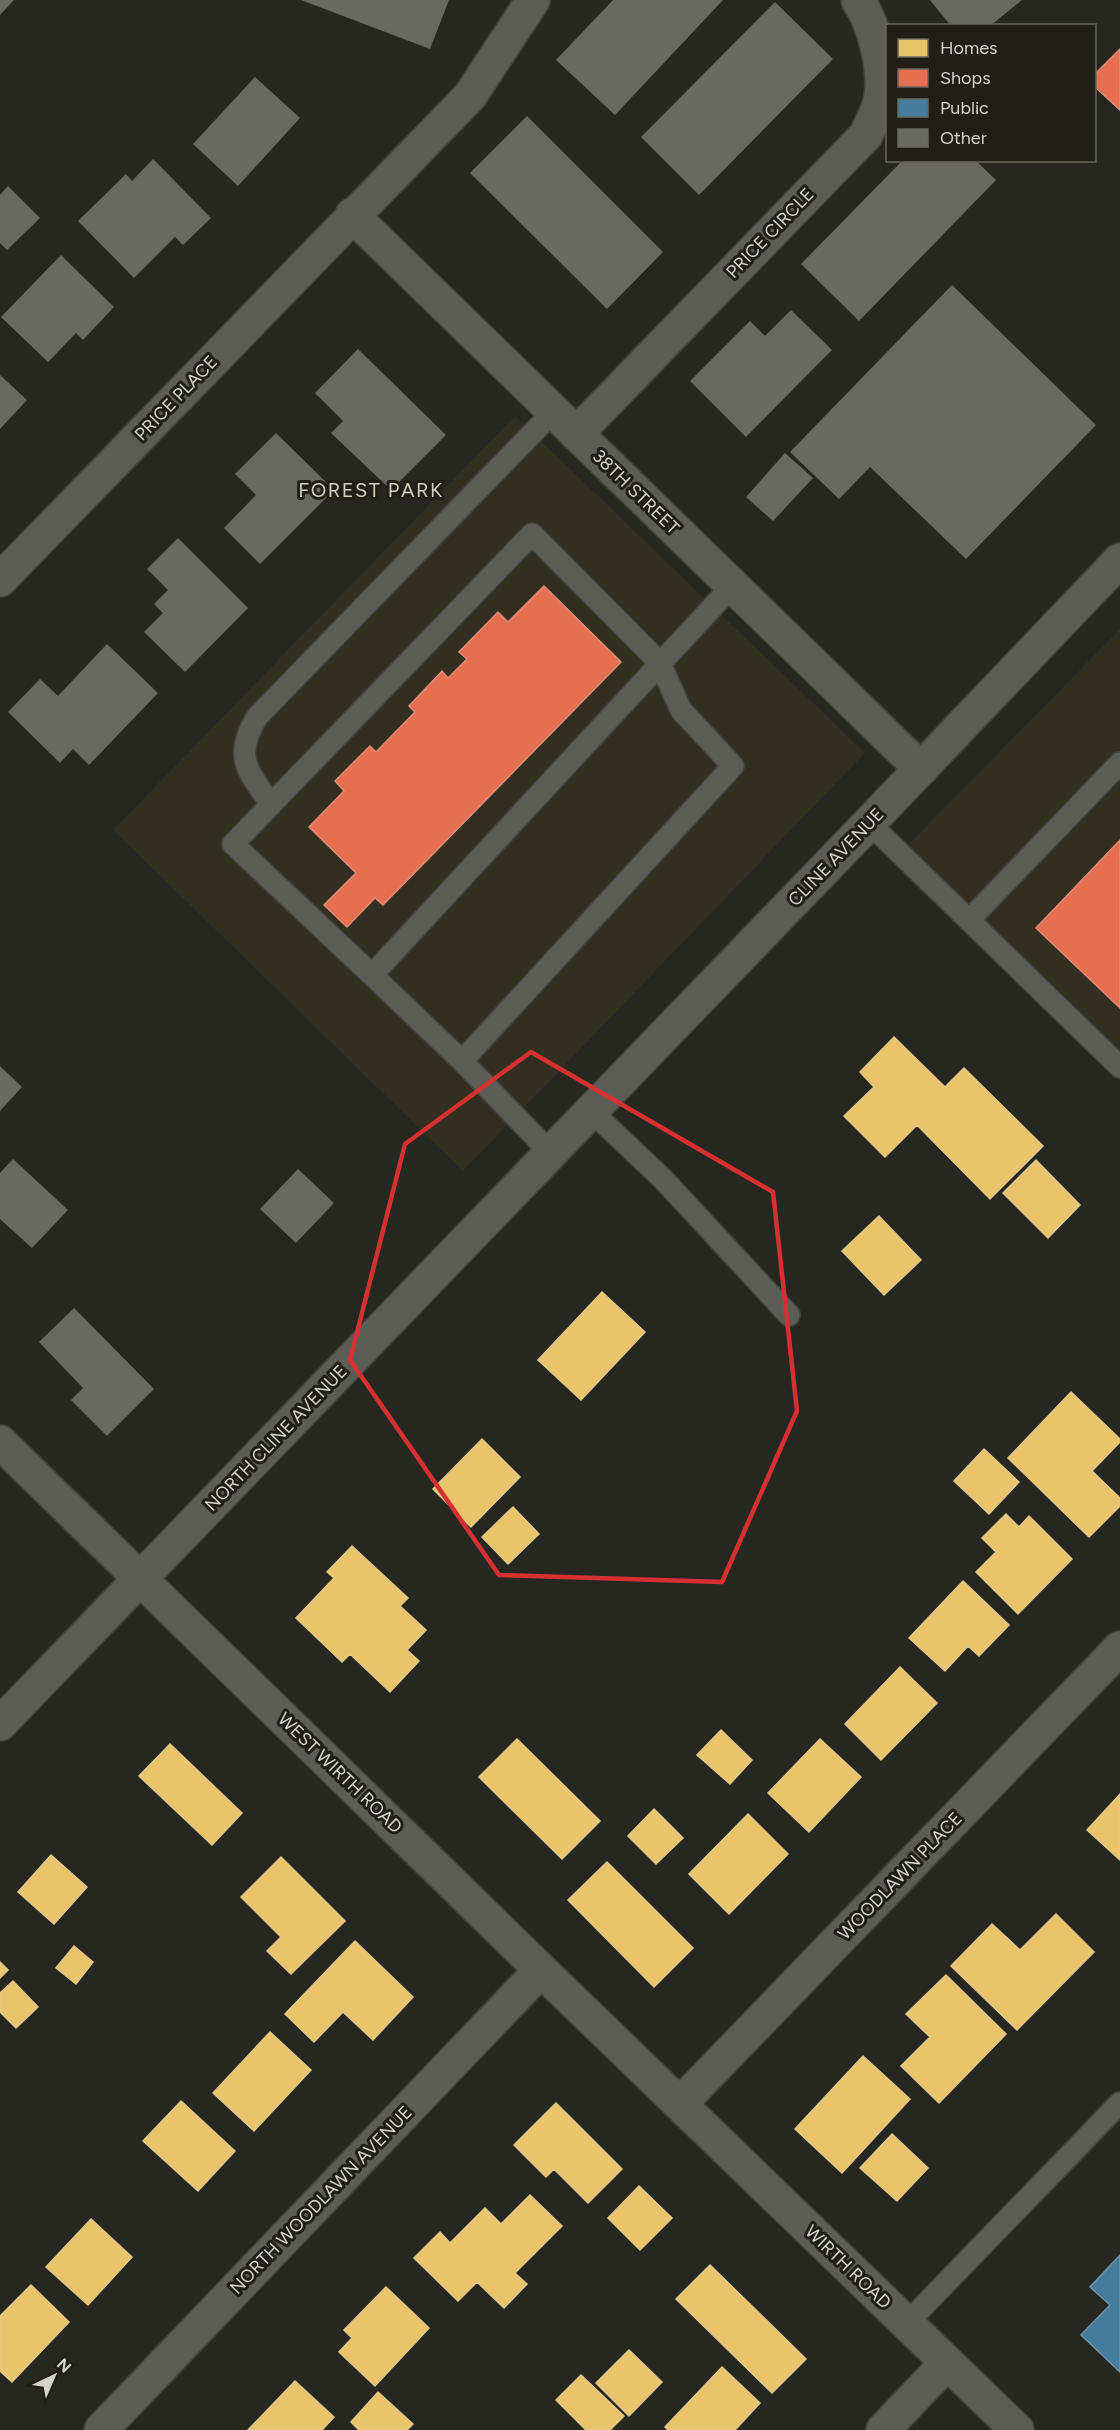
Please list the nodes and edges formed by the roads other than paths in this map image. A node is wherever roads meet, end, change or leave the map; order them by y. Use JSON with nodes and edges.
{"nodes":[{"id":1,"x":533,"y":0,"type":"edge"},
{"id":2,"x":858,"y":0,"type":"edge"},
{"id":3,"x":352,"y":215,"type":"junction"},
{"id":4,"x":564,"y":423,"type":"junction"},
{"id":5,"x":1118,"y":568,"type":"edge"},
{"id":6,"x":0,"y":580,"type":"edge"},
{"id":7,"x":733,"y":585,"type":"junction"},
{"id":8,"x":660,"y":663,"type":"junction"},
{"id":9,"x":1120,"y":763,"type":"edge"},
{"id":10,"x":921,"y":769,"type":"junction"},
{"id":11,"x":271,"y":804,"type":"junction"},
{"id":12,"x":869,"y":823,"type":"junction"},
{"id":13,"x":969,"y":920,"type":"junction"},
{"id":14,"x":372,"y":975,"type":"junction"},
{"id":15,"x":462,"y":1061,"type":"junction"},
{"id":16,"x":1120,"y":1067,"type":"edge"},
{"id":17,"x":591,"y":1111,"type":"junction"},
{"id":18,"x":551,"y":1153,"type":"junction"},
{"id":19,"x":789,"y":1315,"type":"dead end"},
{"id":20,"x":0,"y":1442,"type":"edge"},
{"id":21,"x":140,"y":1579,"type":"junction"},
{"id":22,"x":1120,"y":1648,"type":"edge"},
{"id":23,"x":0,"y":1724,"type":"edge"},
{"id":24,"x":541,"y":1970,"type":"junction"},
{"id":25,"x":1120,"y":2103,"type":"edge"},
{"id":26,"x":680,"y":2104,"type":"junction"},
{"id":27,"x":907,"y":2323,"type":"junction"},
{"id":28,"x":947,"y":2362,"type":"junction"},
{"id":29,"x":101,"y":2430,"type":"edge"},
{"id":30,"x":883,"y":2430,"type":"edge"},
{"id":31,"x":1017,"y":2430,"type":"edge"}],
"edges":[{"from":1,"to":3,"type":"street"},
{"from":2,"to":4,"type":"street","name":"PRICE CIRCLE"},
{"from":3,"to":4,"type":"street","name":"38TH STREET"},
{"from":3,"to":6,"type":"street","name":"PRICE PLACE"},
{"from":4,"to":7,"type":"street","name":"38TH STREET"},
{"from":4,"to":11,"type":"lane"},
{"from":5,"to":10,"type":"street","name":"CLINE AVENUE"},
{"from":7,"to":8,"type":"lane"},
{"from":7,"to":10,"type":"street","name":"38TH STREET"},
{"from":8,"to":11,"type":"lane"},
{"from":8,"to":14,"type":"lane"},
{"from":8,"to":15,"type":"lane"},
{"from":9,"to":13,"type":"lane"},
{"from":10,"to":12,"type":"street","name":"CLINE AVENUE"},
{"from":11,"to":14,"type":"lane"},
{"from":12,"to":13,"type":"lane"},
{"from":12,"to":17,"type":"street","name":"CLINE AVENUE"},
{"from":13,"to":16,"type":"lane"},
{"from":14,"to":15,"type":"lane"},
{"from":15,"to":18,"type":"lane"},
{"from":17,"to":18,"type":"street","name":"CLINE AVENUE"},
{"from":17,"to":19,"type":"lane"},
{"from":18,"to":21,"type":"street","name":"NORTH CLINE AVENUE"},
{"from":20,"to":21,"type":"street","name":"WEST WIRTH ROAD"},
{"from":21,"to":23,"type":"street","name":"NORTH CLINE AVENUE"},
{"from":21,"to":24,"type":"street","name":"WEST WIRTH ROAD"},
{"from":22,"to":26,"type":"street","name":"WOODLAWN PLACE"},
{"from":24,"to":26,"type":"street","name":"WEST WIRTH ROAD"},
{"from":24,"to":29,"type":"street","name":"NORTH WOODLAWN AVENUE"},
{"from":25,"to":27,"type":"lane"},
{"from":26,"to":27,"type":"street","name":"WIRTH ROAD"},
{"from":27,"to":28,"type":"street","name":"WIRTH ROAD"},
{"from":28,"to":30,"type":"street"},
{"from":28,"to":31,"type":"street","name":"WIRTH ROAD"}]}
